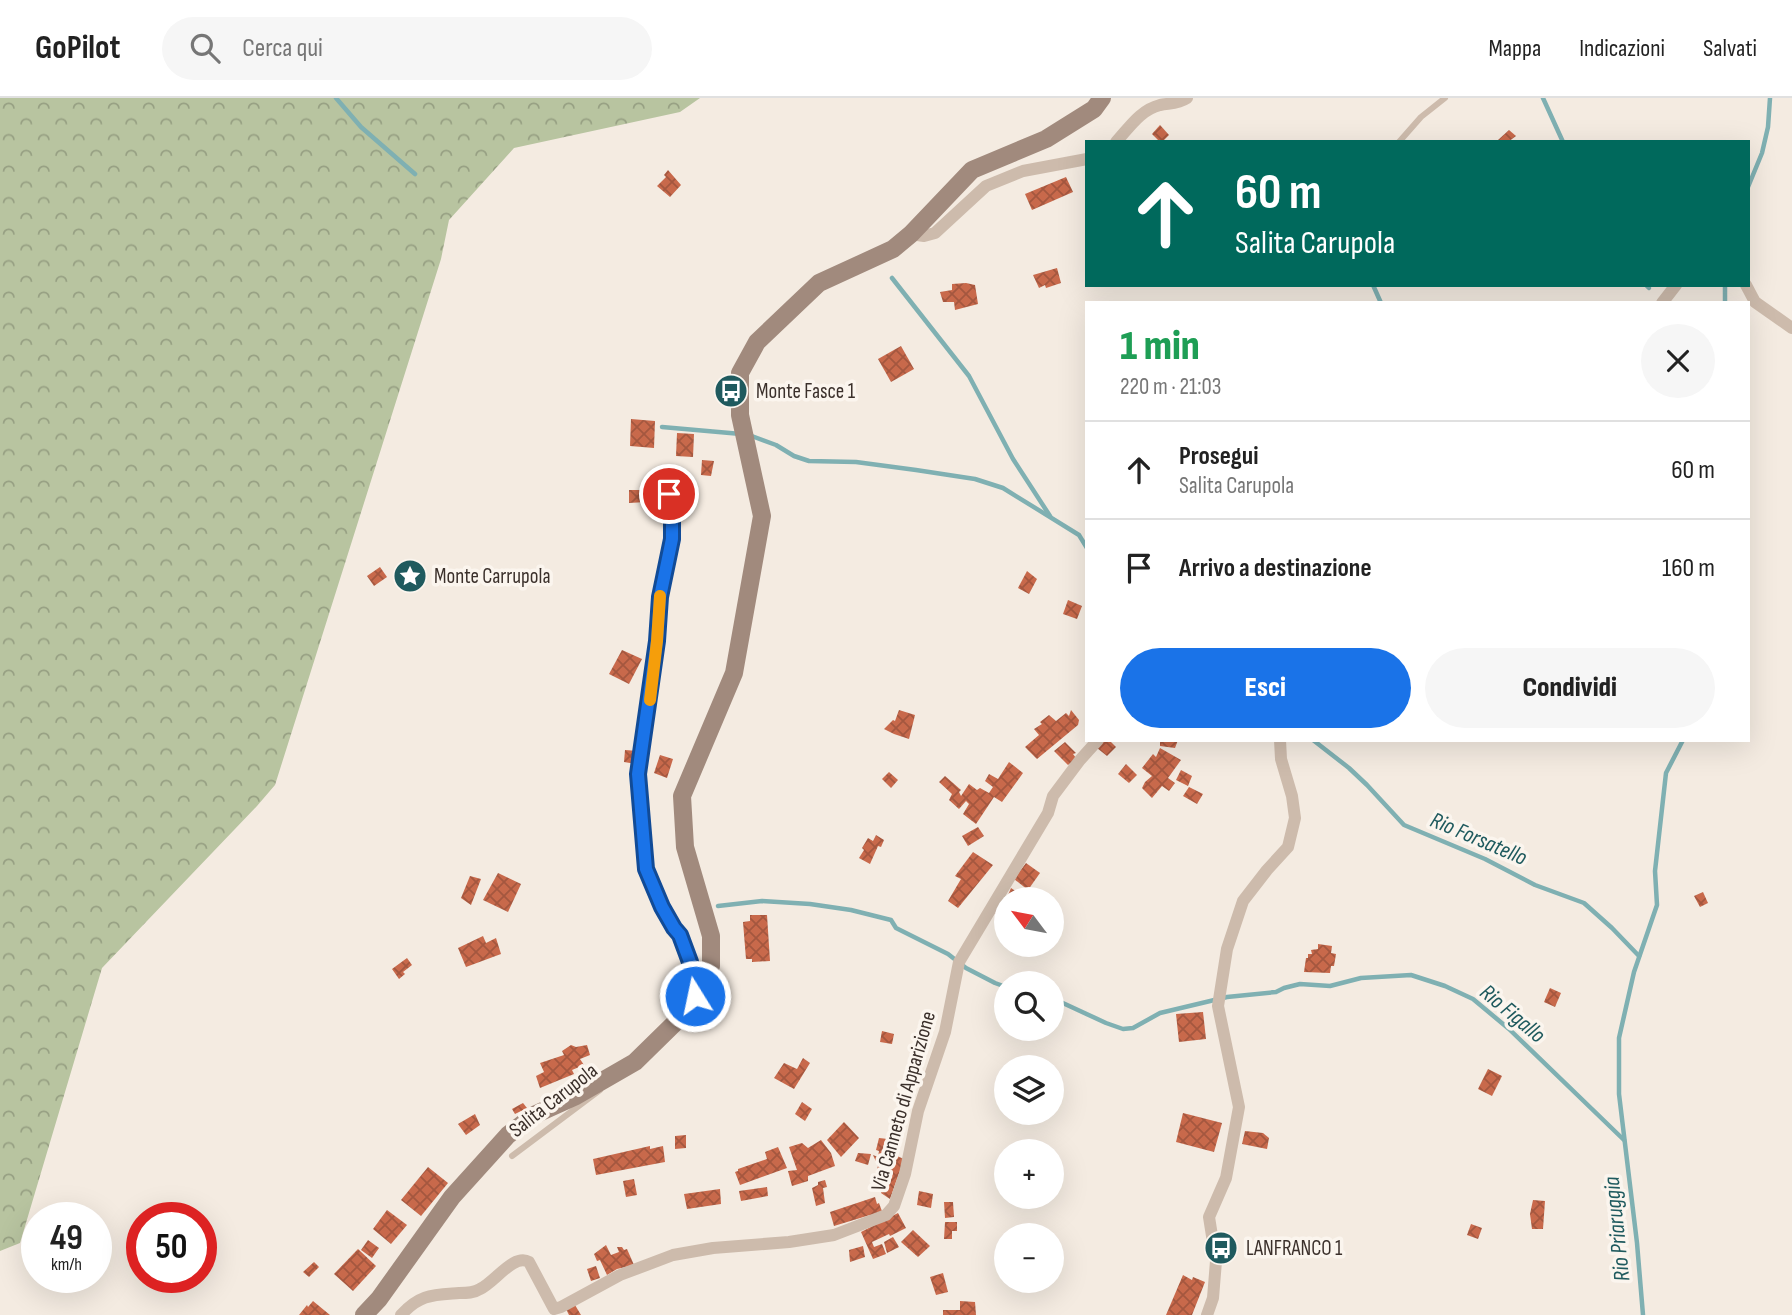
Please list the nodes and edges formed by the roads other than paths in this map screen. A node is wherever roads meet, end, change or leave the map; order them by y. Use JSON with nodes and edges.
{"nodes":[{"id":1,"x":1102,"y":98,"type":"edge"},
{"id":2,"x":1187,"y":98,"type":"edge"},
{"id":3,"x":1445,"y":98,"type":"edge"},
{"id":4,"x":1118,"y":140,"type":"edge"},
{"id":5,"x":1401,"y":140,"type":"edge"},
{"id":6,"x":1085,"y":159,"type":"edge"},
{"id":7,"x":911,"y":234,"type":"junction"},
{"id":8,"x":1674,"y":287,"type":"edge"},
{"id":9,"x":1747,"y":287,"type":"edge"},
{"id":10,"x":1664,"y":301,"type":"edge"},
{"id":11,"x":1792,"y":328,"type":"edge"},
{"id":12,"x":669,"y":494,"type":"dead end"},
{"id":13,"x":1096,"y":742,"type":"edge"},
{"id":14,"x":1280,"y":742,"type":"edge"},
{"id":15,"x":694,"y":998,"type":"junction"},
{"id":16,"x":616,"y":1074,"type":"junction"},
{"id":17,"x":512,"y":1156,"type":"dead end"},
{"id":18,"x":552,"y":1312,"type":"edge"},
{"id":19,"x":364,"y":1315,"type":"edge"},
{"id":20,"x":401,"y":1315,"type":"edge"},
{"id":21,"x":1207,"y":1315,"type":"edge"}],
"edges":[{"from":1,"to":7,"type":"main road"},
{"from":2,"to":4,"type":"street"},
{"from":3,"to":5,"type":"lane"},
{"from":6,"to":7,"type":"street"},
{"from":7,"to":15,"type":"main road"},
{"from":8,"to":10,"type":"street"},
{"from":9,"to":11,"type":"street"},
{"from":12,"to":15,"type":"street"},
{"from":13,"to":18,"type":"street","name":"Via Canneto di Apparizione"},
{"from":14,"to":21,"type":"street"},
{"from":15,"to":16,"type":"main road"},
{"from":16,"to":17,"type":"lane","name":"Salita Carupola"},
{"from":16,"to":19,"type":"main road"},
{"from":18,"to":20,"type":"street","name":"Via Canneto di Apparizione"}]}
